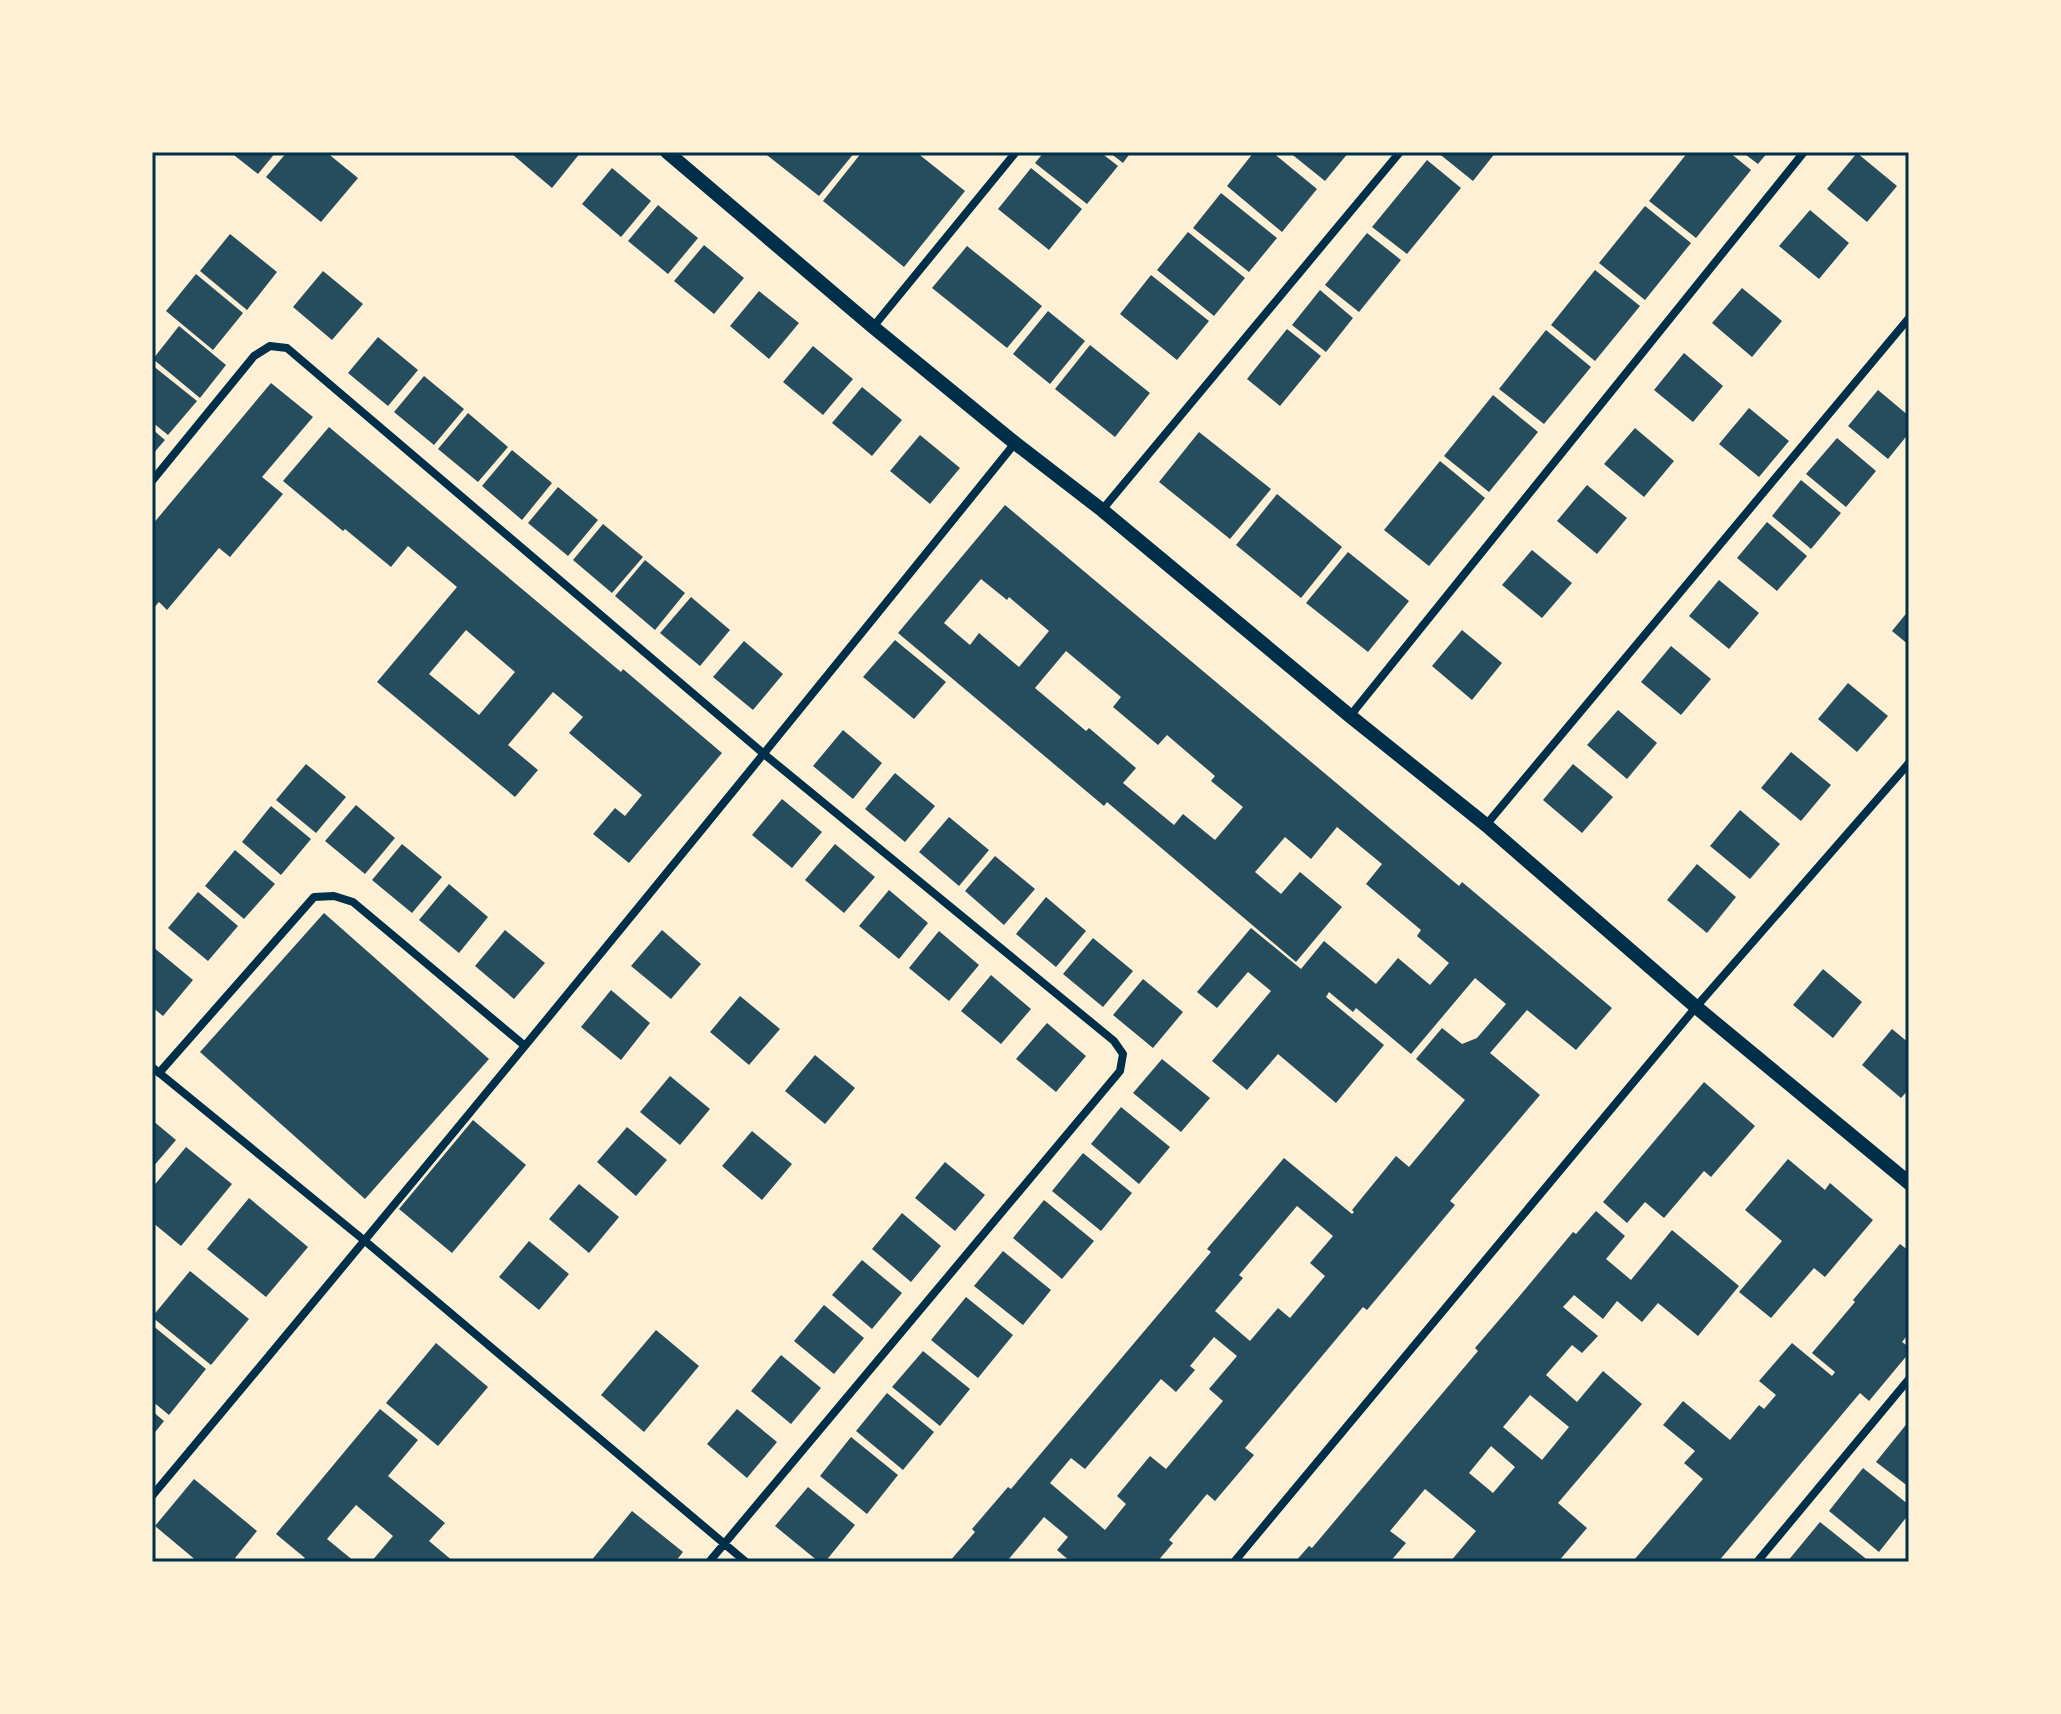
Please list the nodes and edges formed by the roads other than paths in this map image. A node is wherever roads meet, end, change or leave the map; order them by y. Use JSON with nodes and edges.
{"nodes":[{"id":1,"x":667,"y":152,"type":"edge"},
{"id":2,"x":1016,"y":152,"type":"edge"},
{"id":3,"x":1400,"y":152,"type":"edge"},
{"id":4,"x":1804,"y":152,"type":"edge"},
{"id":5,"x":1909,"y":318,"type":"edge"},
{"id":6,"x":873,"y":327,"type":"junction"},
{"id":7,"x":1015,"y":443,"type":"junction"},
{"id":8,"x":152,"y":481,"type":"edge"},
{"id":9,"x":1102,"y":510,"type":"junction"},
{"id":10,"x":1350,"y":716,"type":"junction"},
{"id":11,"x":764,"y":754,"type":"junction"},
{"id":12,"x":1909,"y":763,"type":"edge"},
{"id":13,"x":1486,"y":825,"type":"junction"},
{"id":14,"x":1696,"y":1007,"type":"junction"},
{"id":15,"x":525,"y":1046,"type":"junction"},
{"id":16,"x":156,"y":1070,"type":"edge"},
{"id":17,"x":1909,"y":1183,"type":"edge"},
{"id":18,"x":365,"y":1241,"type":"junction"},
{"id":19,"x":1909,"y":1379,"type":"edge"},
{"id":20,"x":152,"y":1496,"type":"edge"},
{"id":21,"x":724,"y":1543,"type":"junction"},
{"id":22,"x":709,"y":1562,"type":"edge"},
{"id":23,"x":746,"y":1562,"type":"edge"},
{"id":24,"x":1234,"y":1562,"type":"edge"},
{"id":25,"x":1757,"y":1562,"type":"edge"}],
"edges":[{"from":1,"to":6,"type":"street"},
{"from":2,"to":6,"type":"street"},
{"from":3,"to":9,"type":"street"},
{"from":4,"to":10,"type":"street"},
{"from":5,"to":13,"type":"street"},
{"from":6,"to":7,"type":"street"},
{"from":7,"to":9,"type":"street"},
{"from":7,"to":11,"type":"street"},
{"from":8,"to":11,"type":"street"},
{"from":9,"to":10,"type":"street"},
{"from":10,"to":13,"type":"street"},
{"from":11,"to":15,"type":"street"},
{"from":11,"to":21,"type":"street"},
{"from":12,"to":14,"type":"street"},
{"from":13,"to":14,"type":"street"},
{"from":14,"to":17,"type":"street"},
{"from":14,"to":24,"type":"street"},
{"from":15,"to":16,"type":"street"},
{"from":15,"to":18,"type":"street"},
{"from":16,"to":18,"type":"street"},
{"from":18,"to":20,"type":"street"},
{"from":18,"to":21,"type":"street"},
{"from":19,"to":25,"type":"street"},
{"from":21,"to":22,"type":"street"},
{"from":21,"to":23,"type":"street"}]}
